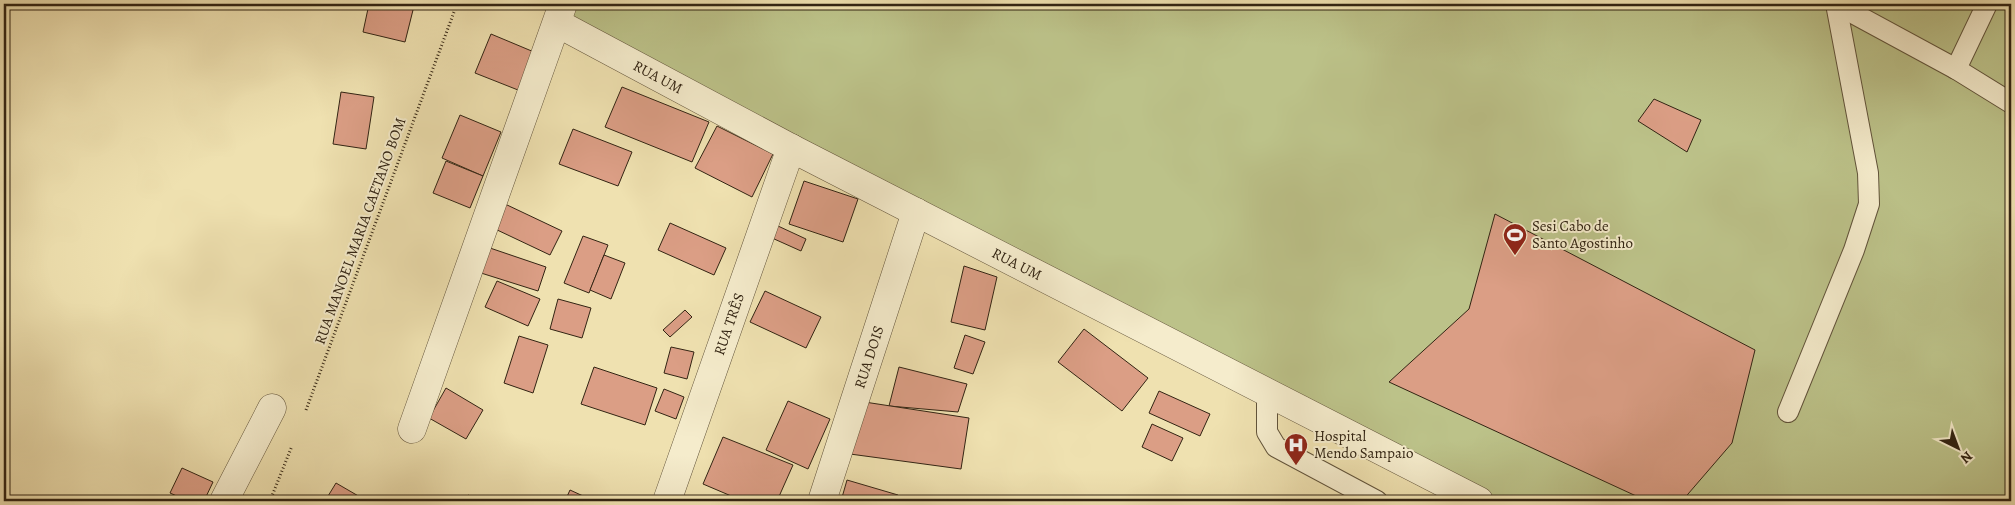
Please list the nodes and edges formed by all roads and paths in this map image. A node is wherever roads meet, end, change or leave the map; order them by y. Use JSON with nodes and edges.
{"nodes":[{"id":1,"x":495,"y":4,"type":"edge"},
{"id":2,"x":1836,"y":4,"type":"edge"},
{"id":3,"x":1987,"y":4,"type":"edge"},
{"id":4,"x":560,"y":14,"type":"edge"},
{"id":5,"x":1956,"y":69,"type":"junction"},
{"id":6,"x":2011,"y":103,"type":"edge"},
{"id":7,"x":791,"y":148,"type":"junction"},
{"id":8,"x":916,"y":212,"type":"junction"},
{"id":9,"x":1267,"y":391,"type":"junction"},
{"id":10,"x":272,"y":408,"type":"dead end"},
{"id":11,"x":1788,"y":412,"type":"dead end"},
{"id":12,"x":304,"y":414,"type":"dead end"},
{"id":13,"x":412,"y":429,"type":"dead end"},
{"id":14,"x":294,"y":440,"type":"dead end"},
{"id":15,"x":224,"y":501,"type":"edge"},
{"id":16,"x":270,"y":501,"type":"edge"},
{"id":17,"x":667,"y":501,"type":"edge"},
{"id":18,"x":822,"y":501,"type":"edge"},
{"id":19,"x":1377,"y":501,"type":"edge"},
{"id":20,"x":1479,"y":501,"type":"edge"}],
"edges":[{"from":1,"to":12,"type":"path","name":"RUA MANOEL MARIA CAETANO BOM"},
{"from":2,"to":5,"type":"lane"},
{"from":2,"to":11,"type":"lane"},
{"from":3,"to":5,"type":"lane"},
{"from":4,"to":7,"type":"street","name":"RUA UM"},
{"from":4,"to":13,"type":"street"},
{"from":5,"to":6,"type":"lane"},
{"from":7,"to":8,"type":"street","name":"RUA UM"},
{"from":7,"to":17,"type":"street","name":"RUA TRÊS"},
{"from":8,"to":9,"type":"street","name":"RUA UM"},
{"from":8,"to":18,"type":"street","name":"RUA DOIS"},
{"from":9,"to":19,"type":"lane"},
{"from":9,"to":20,"type":"street","name":"RUA UM"},
{"from":10,"to":15,"type":"street"},
{"from":14,"to":16,"type":"path"}]}
